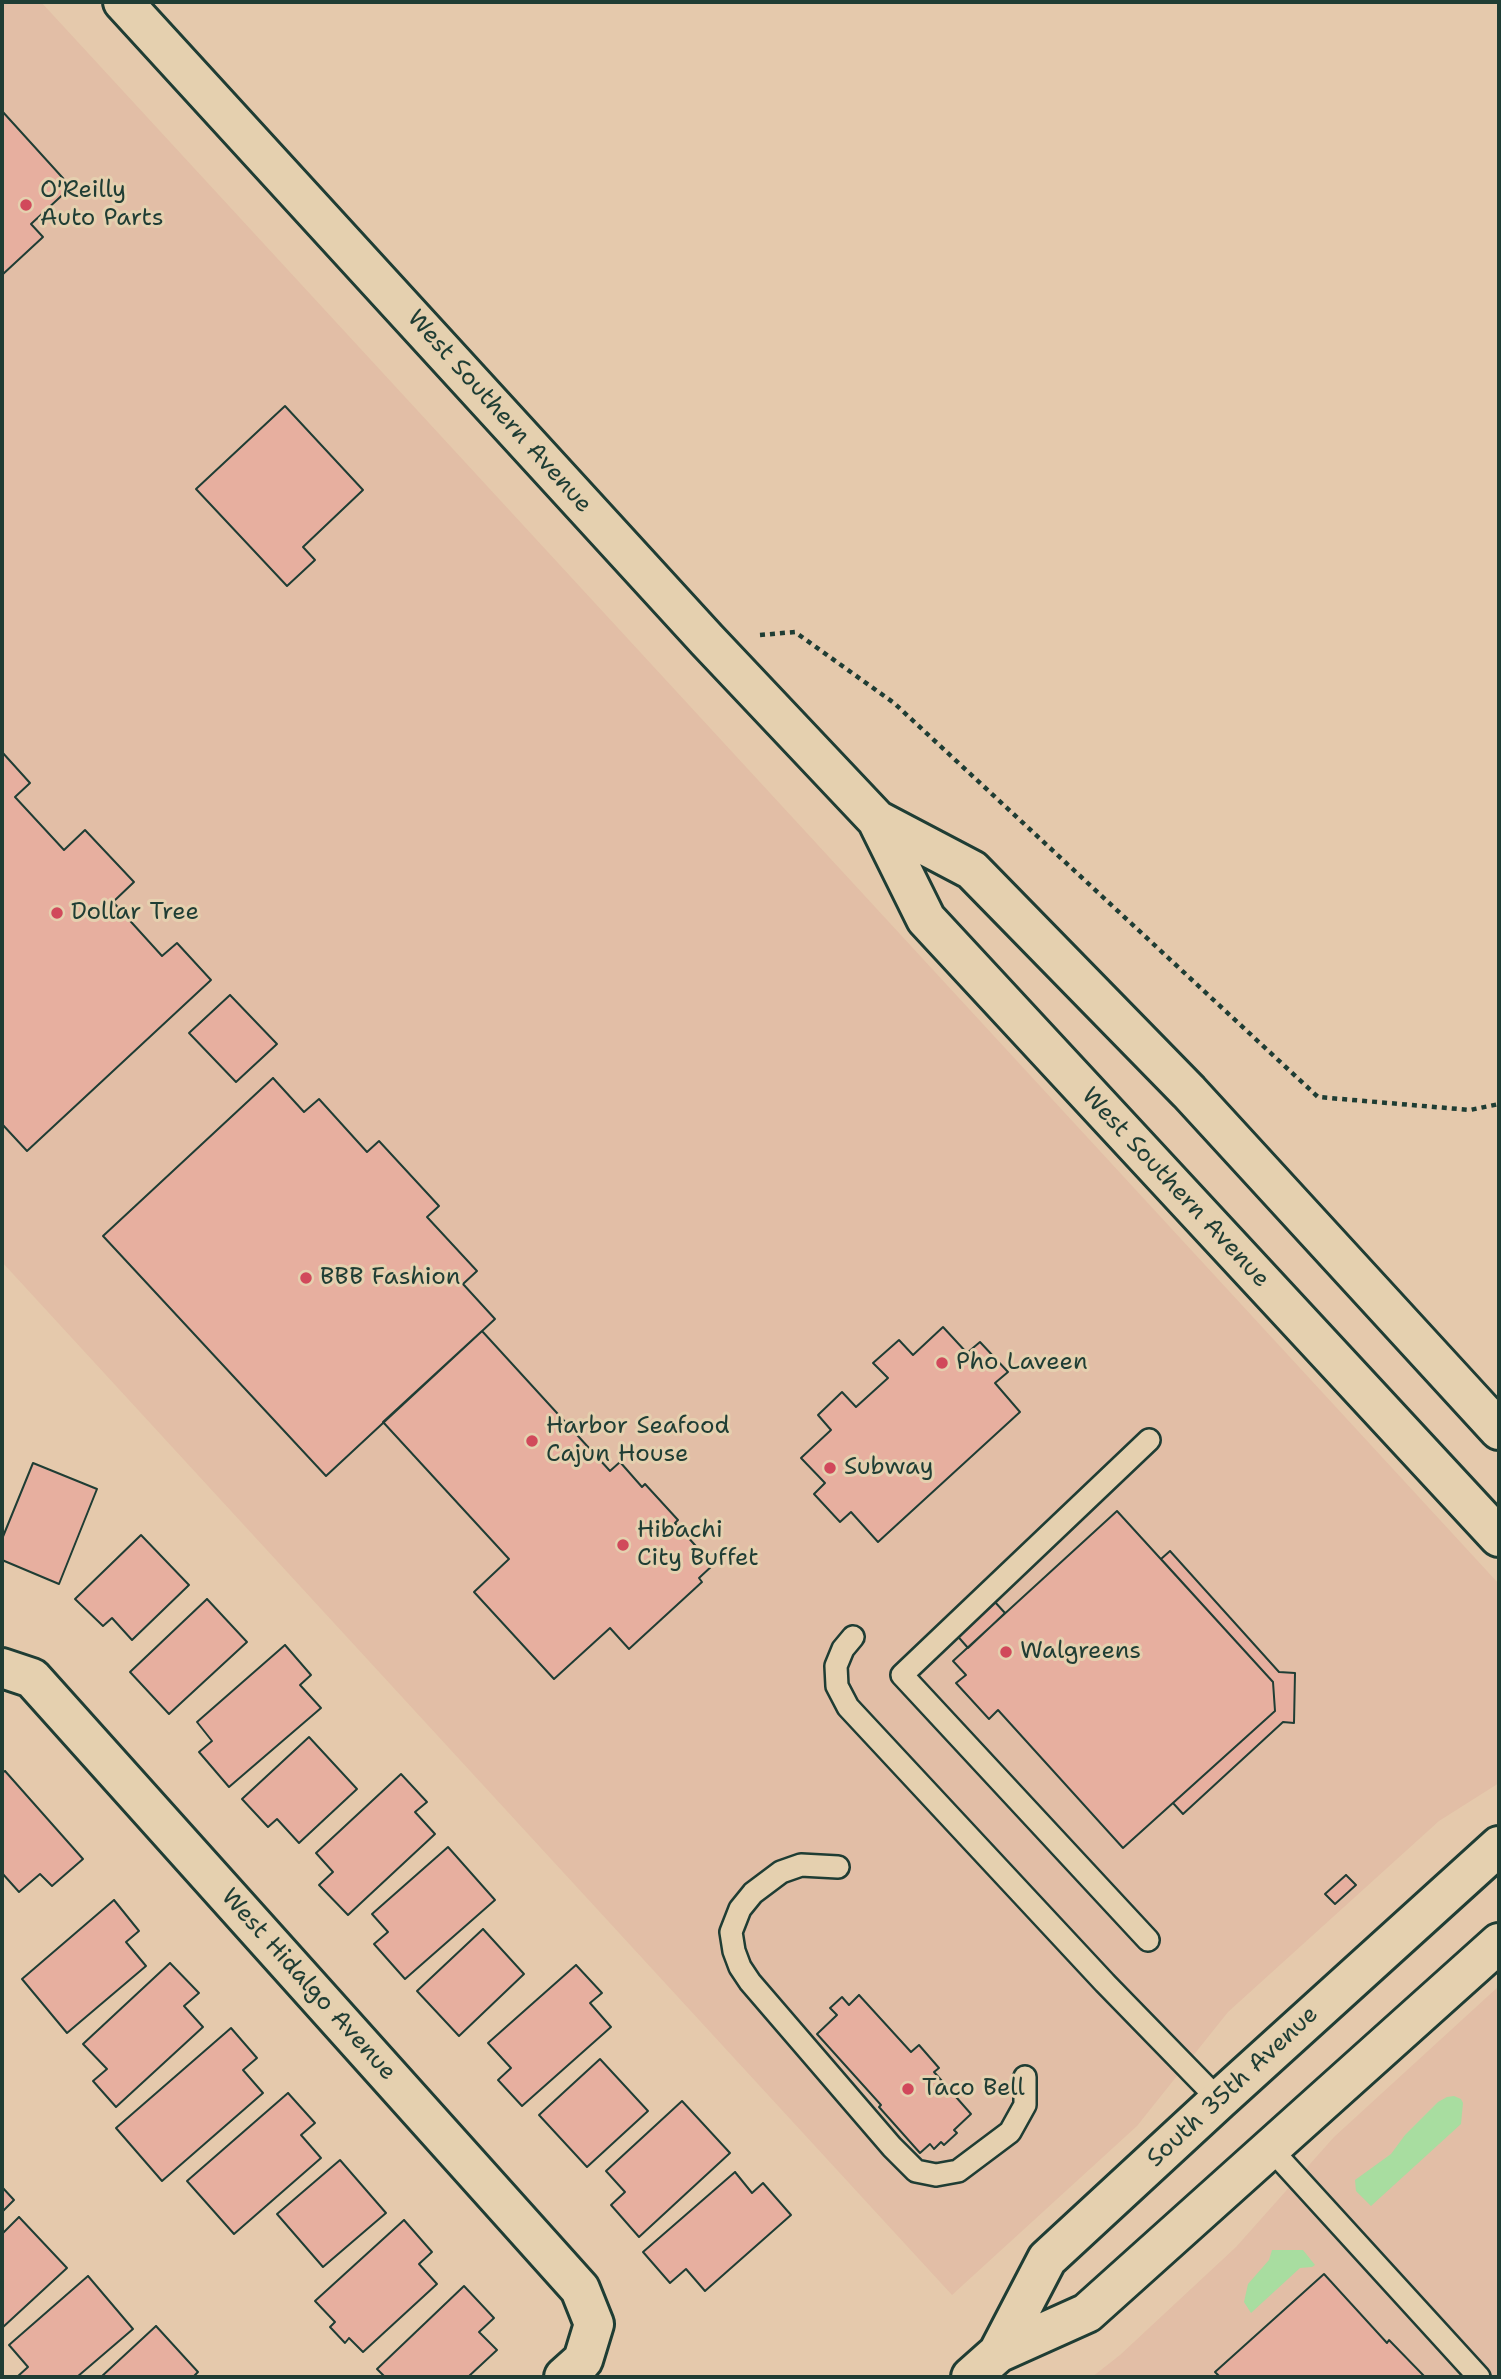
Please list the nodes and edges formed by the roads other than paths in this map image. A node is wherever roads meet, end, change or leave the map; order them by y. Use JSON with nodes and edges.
{"nodes":[{"id":1,"x":124,"y":2,"type":"edge"},
{"id":2,"x":877,"y":820,"type":"junction"},
{"id":3,"x":1499,"y":1430,"type":"edge"},
{"id":4,"x":1149,"y":1440,"type":"dead end"},
{"id":5,"x":1499,"y":1537,"type":"edge"},
{"id":6,"x":853,"y":1637,"type":"dead end"},
{"id":7,"x":2,"y":1668,"type":"edge"},
{"id":8,"x":1499,"y":1846,"type":"edge"},
{"id":9,"x":838,"y":1867,"type":"dead end"},
{"id":10,"x":1148,"y":1940,"type":"dead end"},
{"id":11,"x":1499,"y":1943,"type":"edge"},
{"id":12,"x":1025,"y":2077,"type":"dead end"},
{"id":13,"x":1219,"y":2100,"type":"junction"},
{"id":14,"x":1270,"y":2148,"type":"junction"},
{"id":15,"x":985,"y":2365,"type":"edge"},
{"id":16,"x":564,"y":2377,"type":"edge"},
{"id":17,"x":1479,"y":2377,"type":"edge"}],
"edges":[{"from":1,"to":2,"type":"main road","name":"West Southern Avenue"},
{"from":2,"to":3,"type":"main road","name":"West Southern Avenue"},
{"from":2,"to":5,"type":"main road","name":"West Southern Avenue"},
{"from":4,"to":10,"type":"lane"},
{"from":6,"to":13,"type":"lane"},
{"from":7,"to":16,"type":"main road","name":"West Hidalgo Avenue"},
{"from":8,"to":13,"type":"main road","name":"South 35th Avenue"},
{"from":9,"to":12,"type":"lane"},
{"from":11,"to":14,"type":"main road","name":"South 35th Avenue"},
{"from":13,"to":15,"type":"main road","name":"South 35th Avenue"},
{"from":14,"to":15,"type":"main road","name":"South 35th Avenue"},
{"from":14,"to":17,"type":"lane"}]}
